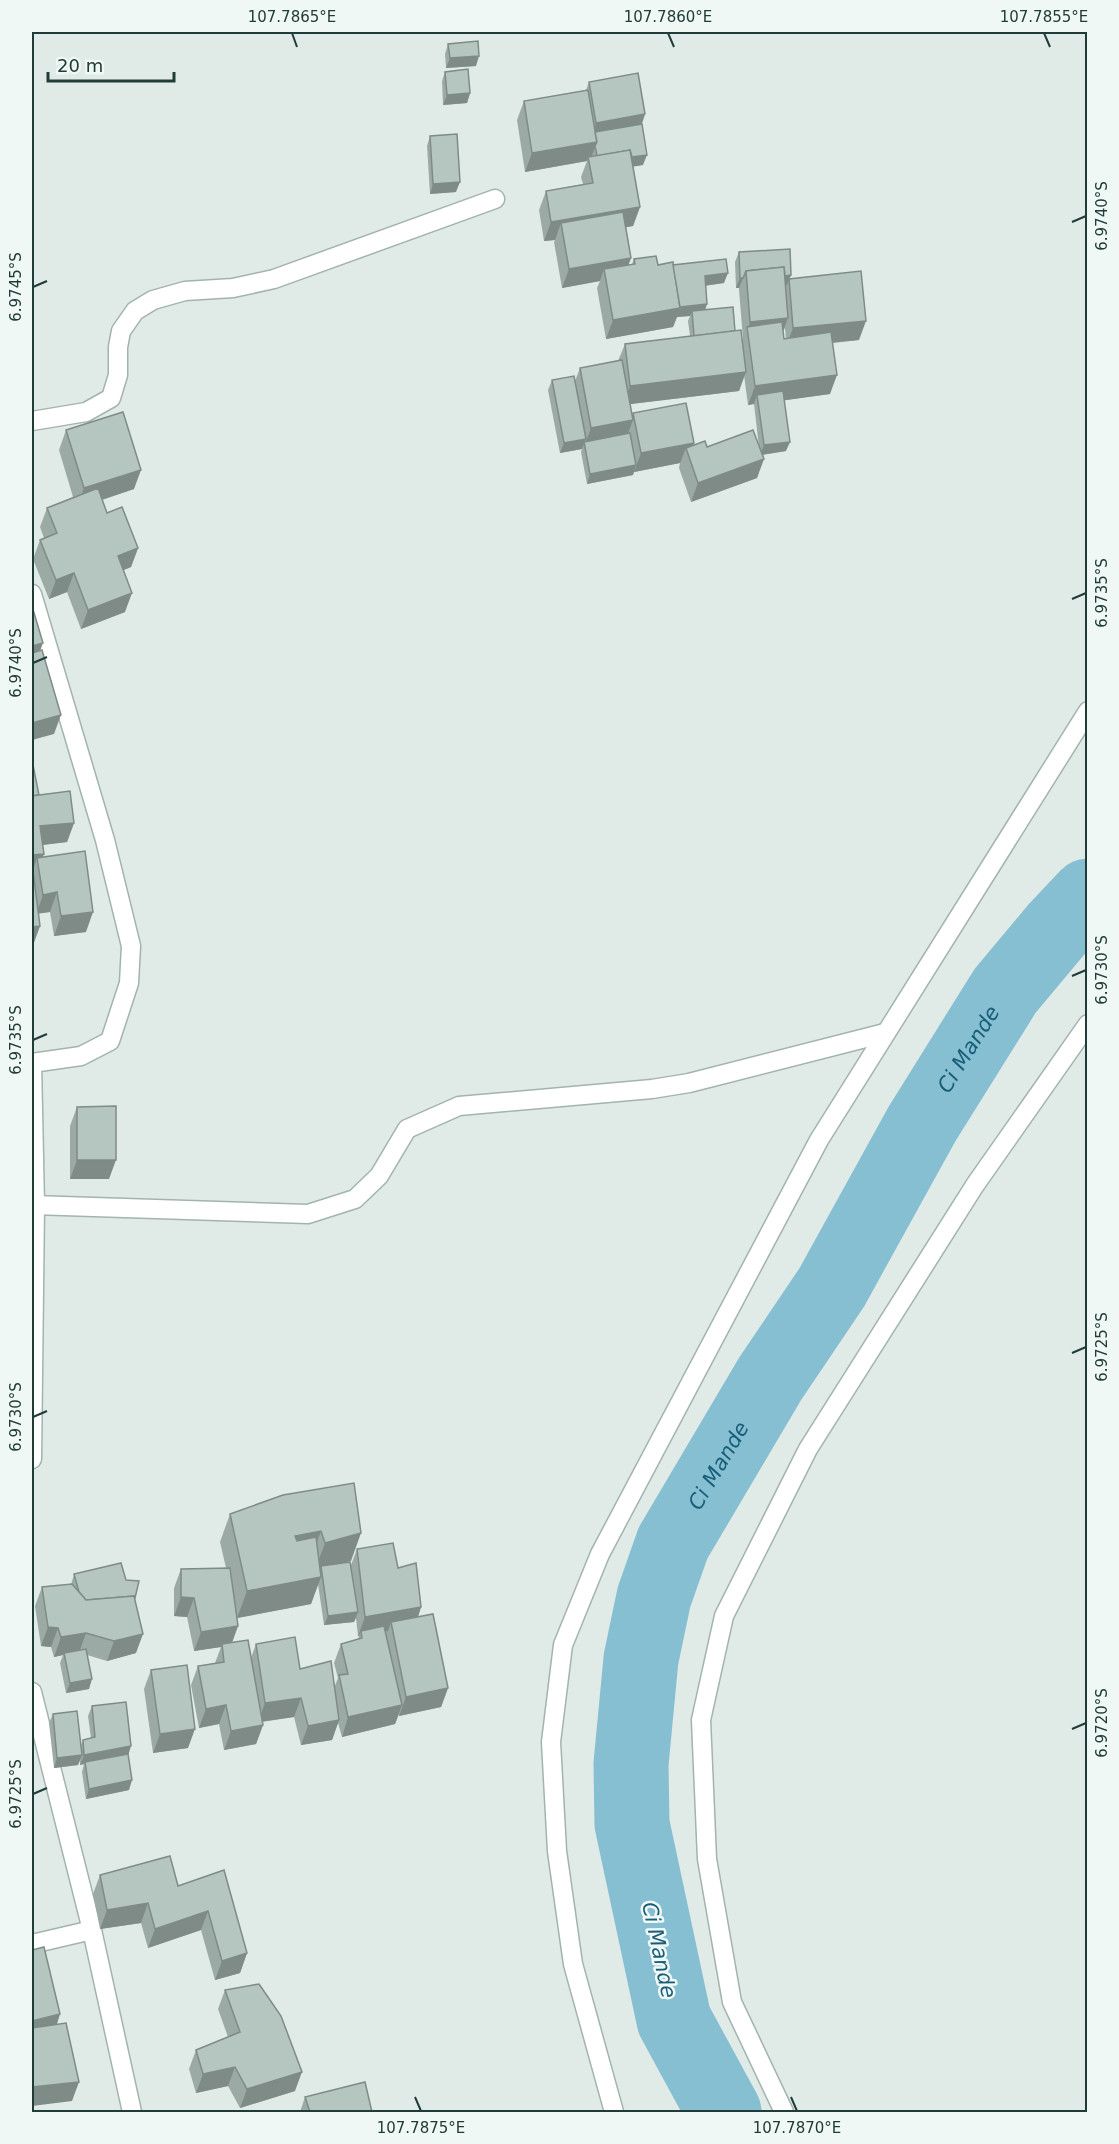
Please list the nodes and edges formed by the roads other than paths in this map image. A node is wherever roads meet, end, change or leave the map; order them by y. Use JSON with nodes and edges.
{"nodes":[{"id":1,"x":495,"y":199,"type":"dead end"},
{"id":2,"x":32,"y":421,"type":"edge"},
{"id":3,"x":32,"y":594,"type":"edge"},
{"id":4,"x":1088,"y":711,"type":"edge"},
{"id":5,"x":1088,"y":1024,"type":"edge"},
{"id":6,"x":885,"y":1033,"type":"junction"},
{"id":7,"x":32,"y":1063,"type":"edge"},
{"id":8,"x":33,"y":1205,"type":"edge"},
{"id":9,"x":32,"y":1450,"type":"edge"},
{"id":10,"x":32,"y":1692,"type":"edge"},
{"id":11,"x":92,"y":1930,"type":"junction"},
{"id":12,"x":32,"y":1944,"type":"edge"},
{"id":13,"x":132,"y":2112,"type":"edge"},
{"id":14,"x":614,"y":2112,"type":"edge"},
{"id":15,"x":784,"y":2112,"type":"edge"}],
"edges":[{"from":1,"to":2,"type":"street"},
{"from":3,"to":7,"type":"street"},
{"from":4,"to":6,"type":"street"},
{"from":5,"to":15,"type":"street"},
{"from":6,"to":8,"type":"street"},
{"from":6,"to":14,"type":"street"},
{"from":7,"to":8,"type":"street"},
{"from":8,"to":9,"type":"street"},
{"from":10,"to":11,"type":"street"},
{"from":11,"to":12,"type":"street"},
{"from":11,"to":13,"type":"street"}]}
